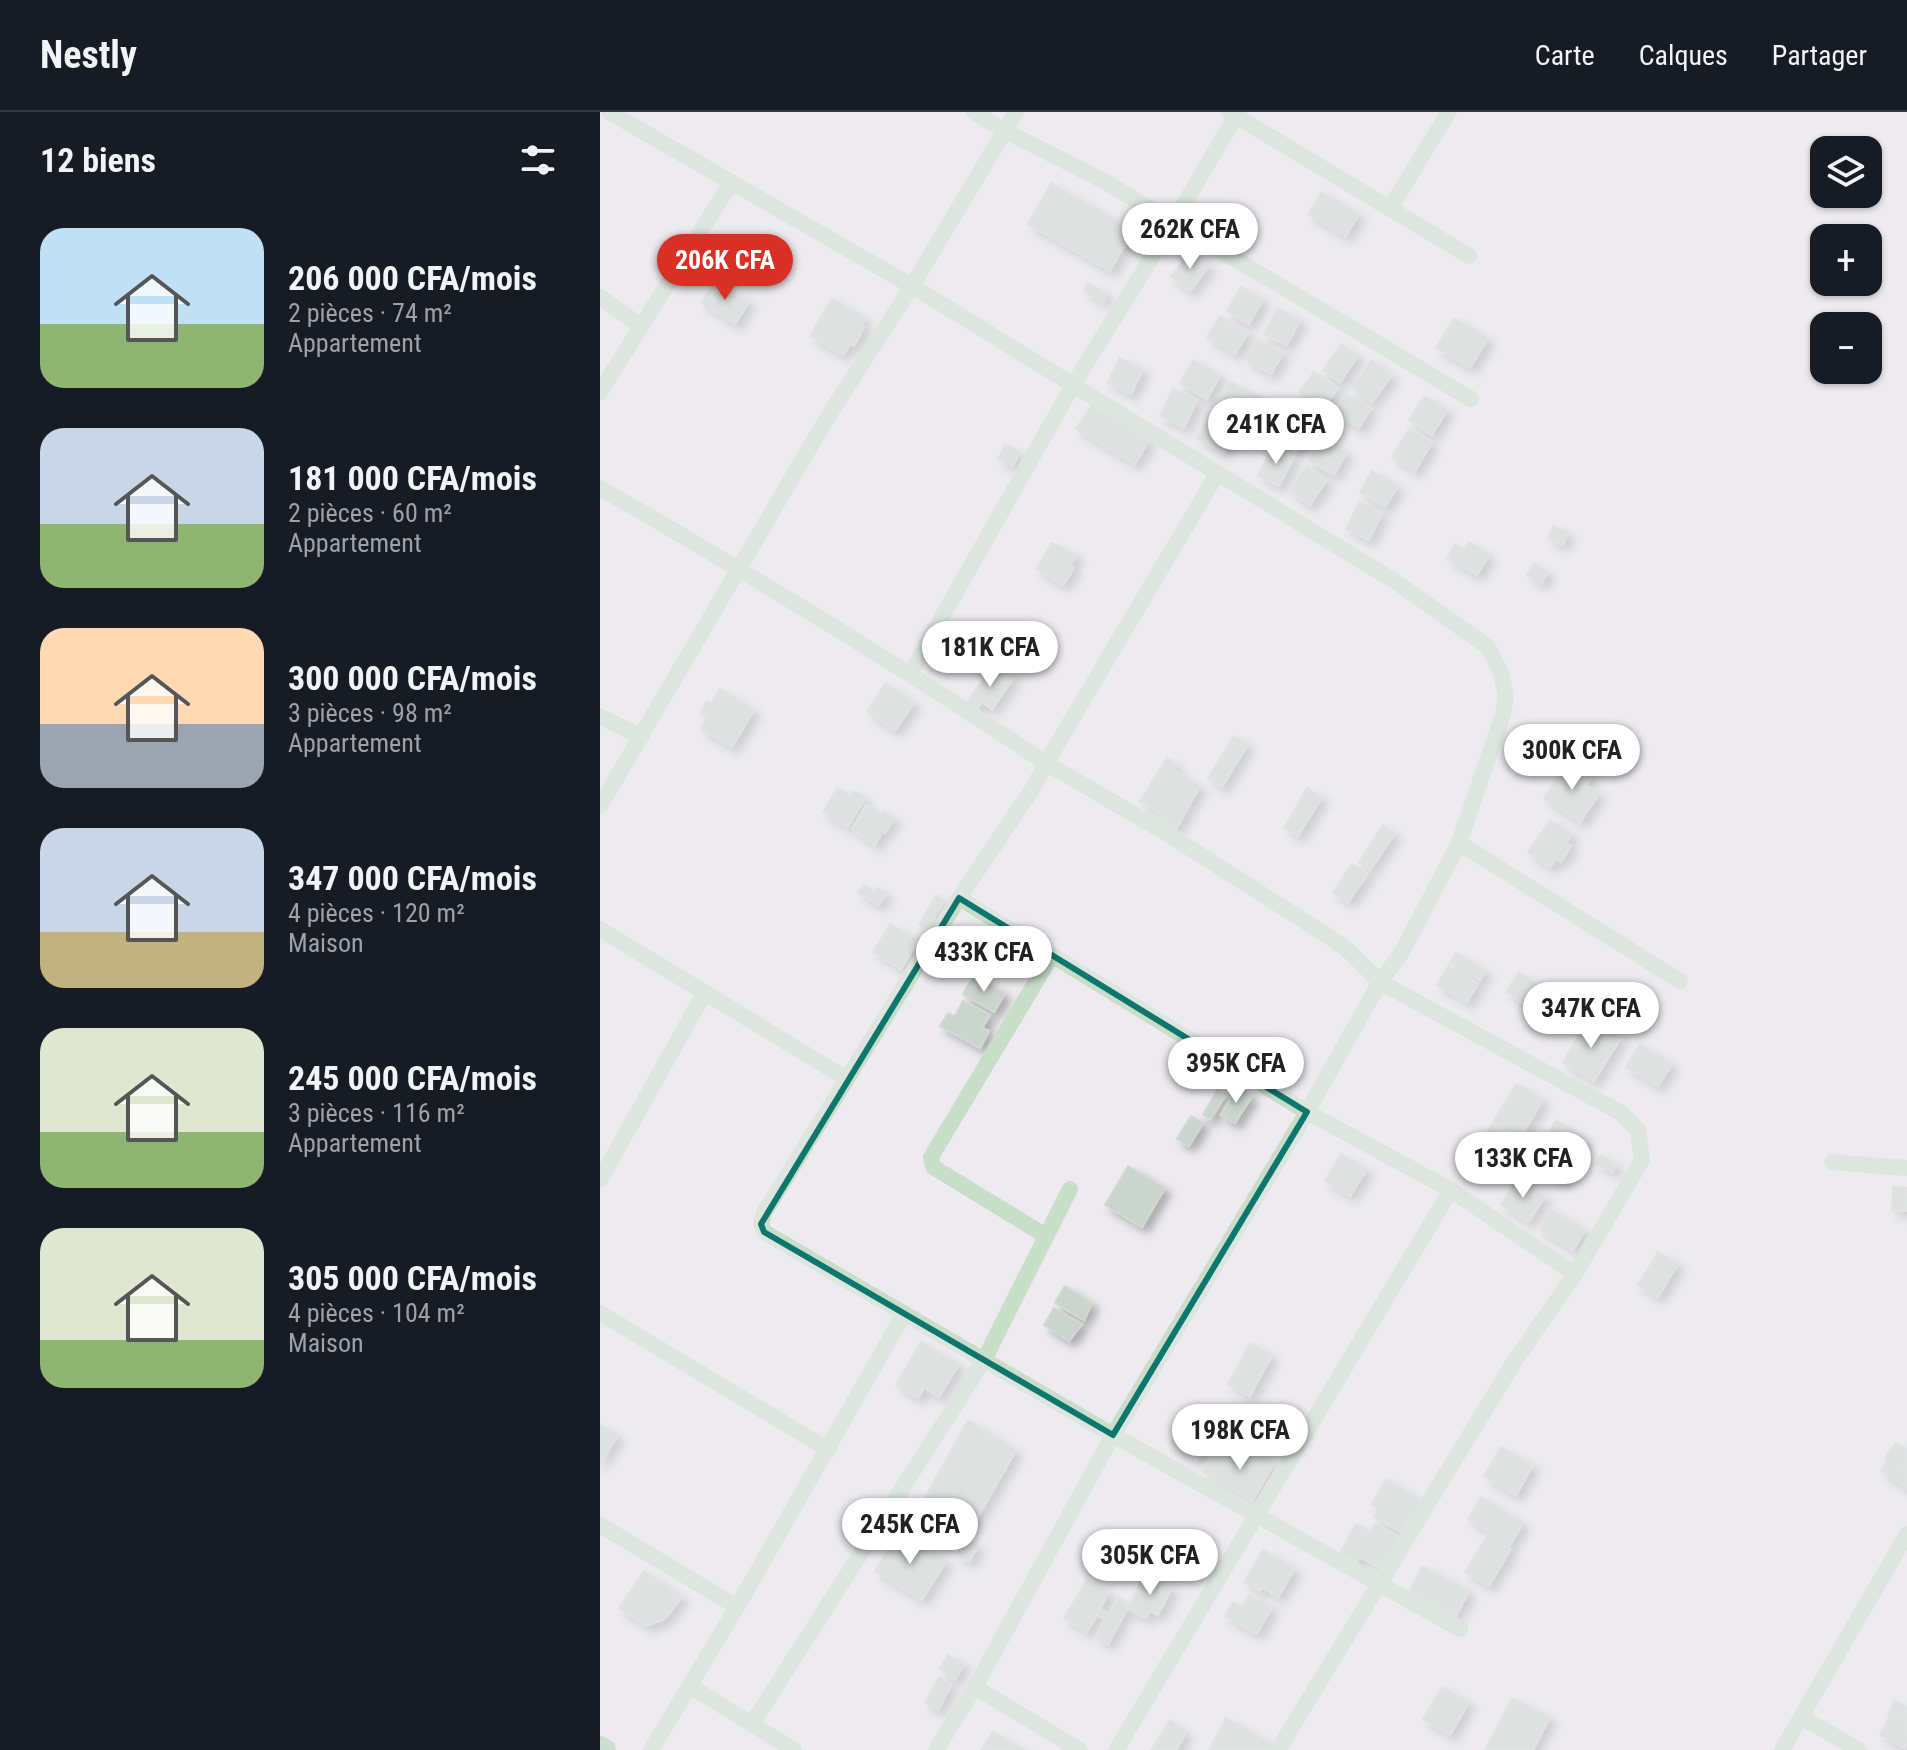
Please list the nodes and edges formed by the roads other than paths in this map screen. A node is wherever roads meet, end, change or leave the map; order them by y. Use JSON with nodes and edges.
{"nodes":[{"id":1,"x":609,"y":112,"type":"edge"},
{"id":2,"x":974,"y":112,"type":"edge"},
{"id":3,"x":1016,"y":112,"type":"edge"},
{"id":4,"x":1449,"y":112,"type":"edge"},
{"id":5,"x":1234,"y":113,"type":"edge"},
{"id":6,"x":1005,"y":131,"type":"junction"},
{"id":7,"x":731,"y":183,"type":"junction"},
{"id":8,"x":1390,"y":208,"type":"junction"},
{"id":9,"x":1173,"y":223,"type":"junction"},
{"id":10,"x":1469,"y":256,"type":"dead end"},
{"id":11,"x":912,"y":286,"type":"junction"},
{"id":12,"x":600,"y":297,"type":"edge"},
{"id":13,"x":641,"y":326,"type":"junction"},
{"id":14,"x":1073,"y":385,"type":"junction"},
{"id":15,"x":600,"y":392,"type":"edge"},
{"id":16,"x":1471,"y":399,"type":"dead end"},
{"id":17,"x":1217,"y":474,"type":"junction"},
{"id":18,"x":600,"y":488,"type":"edge"},
{"id":19,"x":738,"y":567,"type":"junction"},
{"id":20,"x":910,"y":674,"type":"junction"},
{"id":21,"x":600,"y":716,"type":"edge"},
{"id":22,"x":641,"y":737,"type":"junction"},
{"id":23,"x":1046,"y":763,"type":"junction"},
{"id":24,"x":600,"y":806,"type":"edge"},
{"id":25,"x":1459,"y":843,"type":"junction"},
{"id":26,"x":959,"y":898,"type":"junction"},
{"id":27,"x":600,"y":929,"type":"edge"},
{"id":28,"x":1052,"y":955,"type":"junction"},
{"id":29,"x":1680,"y":981,"type":"dead end"},
{"id":30,"x":1380,"y":982,"type":"junction"},
{"id":31,"x":705,"y":992,"type":"junction"},
{"id":32,"x":847,"y":1079,"type":"junction"},
{"id":33,"x":1307,"y":1112,"type":"junction"},
{"id":34,"x":1832,"y":1162,"type":"dead end"},
{"id":35,"x":1907,"y":1168,"type":"edge"},
{"id":36,"x":600,"y":1180,"type":"edge"},
{"id":37,"x":1070,"y":1189,"type":"dead end"},
{"id":38,"x":1451,"y":1190,"type":"junction"},
{"id":39,"x":1046,"y":1236,"type":"junction"},
{"id":40,"x":1575,"y":1274,"type":"junction"},
{"id":41,"x":600,"y":1313,"type":"edge"},
{"id":42,"x":904,"y":1314,"type":"junction"},
{"id":43,"x":984,"y":1360,"type":"junction"},
{"id":44,"x":1113,"y":1435,"type":"junction"},
{"id":45,"x":829,"y":1450,"type":"junction"},
{"id":46,"x":1255,"y":1514,"type":"junction"},
{"id":47,"x":600,"y":1525,"type":"edge"},
{"id":48,"x":1907,"y":1534,"type":"edge"},
{"id":49,"x":1379,"y":1584,"type":"junction"},
{"id":50,"x":737,"y":1607,"type":"junction"},
{"id":51,"x":1460,"y":1629,"type":"dead end"},
{"id":52,"x":690,"y":1686,"type":"junction"},
{"id":53,"x":975,"y":1687,"type":"junction"},
{"id":54,"x":1801,"y":1717,"type":"junction"},
{"id":55,"x":752,"y":1724,"type":"junction"},
{"id":56,"x":600,"y":1747,"type":"edge"},
{"id":57,"x":605,"y":1750,"type":"edge"},
{"id":58,"x":651,"y":1750,"type":"edge"},
{"id":59,"x":794,"y":1750,"type":"edge"},
{"id":60,"x":936,"y":1750,"type":"edge"},
{"id":61,"x":1080,"y":1750,"type":"edge"},
{"id":62,"x":1116,"y":1750,"type":"edge"},
{"id":63,"x":1278,"y":1750,"type":"edge"},
{"id":64,"x":1782,"y":1750,"type":"edge"},
{"id":65,"x":1859,"y":1750,"type":"edge"}],
"edges":[{"from":1,"to":7,"type":"street"},
{"from":2,"to":6,"type":"street"},
{"from":3,"to":6,"type":"street"},
{"from":4,"to":8,"type":"street"},
{"from":5,"to":8,"type":"street"},
{"from":5,"to":9,"type":"street"},
{"from":6,"to":9,"type":"street"},
{"from":6,"to":11,"type":"street"},
{"from":7,"to":11,"type":"street"},
{"from":7,"to":13,"type":"street"},
{"from":8,"to":10,"type":"street"},
{"from":9,"to":14,"type":"street"},
{"from":9,"to":16,"type":"street"},
{"from":11,"to":14,"type":"street"},
{"from":11,"to":19,"type":"street"},
{"from":12,"to":13,"type":"street"},
{"from":13,"to":15,"type":"street"},
{"from":14,"to":17,"type":"street"},
{"from":14,"to":20,"type":"street"},
{"from":17,"to":23,"type":"street"},
{"from":17,"to":25,"type":"street"},
{"from":18,"to":19,"type":"street"},
{"from":19,"to":20,"type":"street"},
{"from":19,"to":22,"type":"street"},
{"from":20,"to":23,"type":"street"},
{"from":21,"to":22,"type":"street"},
{"from":22,"to":24,"type":"street"},
{"from":23,"to":26,"type":"street"},
{"from":23,"to":30,"type":"street"},
{"from":25,"to":29,"type":"street"},
{"from":25,"to":30,"type":"street"},
{"from":26,"to":28,"type":"street"},
{"from":26,"to":32,"type":"street"},
{"from":27,"to":31,"type":"street"},
{"from":28,"to":33,"type":"street"},
{"from":28,"to":39,"type":"street"},
{"from":30,"to":33,"type":"street"},
{"from":30,"to":40,"type":"street"},
{"from":31,"to":32,"type":"street"},
{"from":31,"to":36,"type":"street"},
{"from":32,"to":42,"type":"street"},
{"from":33,"to":38,"type":"street"},
{"from":33,"to":44,"type":"street"},
{"from":34,"to":35,"type":"street"},
{"from":37,"to":39,"type":"street"},
{"from":38,"to":40,"type":"street"},
{"from":38,"to":46,"type":"street"},
{"from":39,"to":43,"type":"street"},
{"from":40,"to":49,"type":"street"},
{"from":41,"to":45,"type":"street"},
{"from":42,"to":43,"type":"street"},
{"from":42,"to":45,"type":"street"},
{"from":43,"to":44,"type":"street"},
{"from":43,"to":55,"type":"street"},
{"from":44,"to":46,"type":"street"},
{"from":44,"to":53,"type":"street"},
{"from":45,"to":50,"type":"street"},
{"from":46,"to":49,"type":"street"},
{"from":46,"to":62,"type":"street"},
{"from":47,"to":50,"type":"street"},
{"from":48,"to":54,"type":"street"},
{"from":49,"to":51,"type":"street"},
{"from":49,"to":63,"type":"street"},
{"from":50,"to":52,"type":"street"},
{"from":52,"to":55,"type":"street"},
{"from":52,"to":58,"type":"street"},
{"from":53,"to":60,"type":"street"},
{"from":53,"to":61,"type":"street"},
{"from":54,"to":64,"type":"street"},
{"from":54,"to":65,"type":"street"},
{"from":55,"to":59,"type":"street"},
{"from":56,"to":57,"type":"main road"}]}
